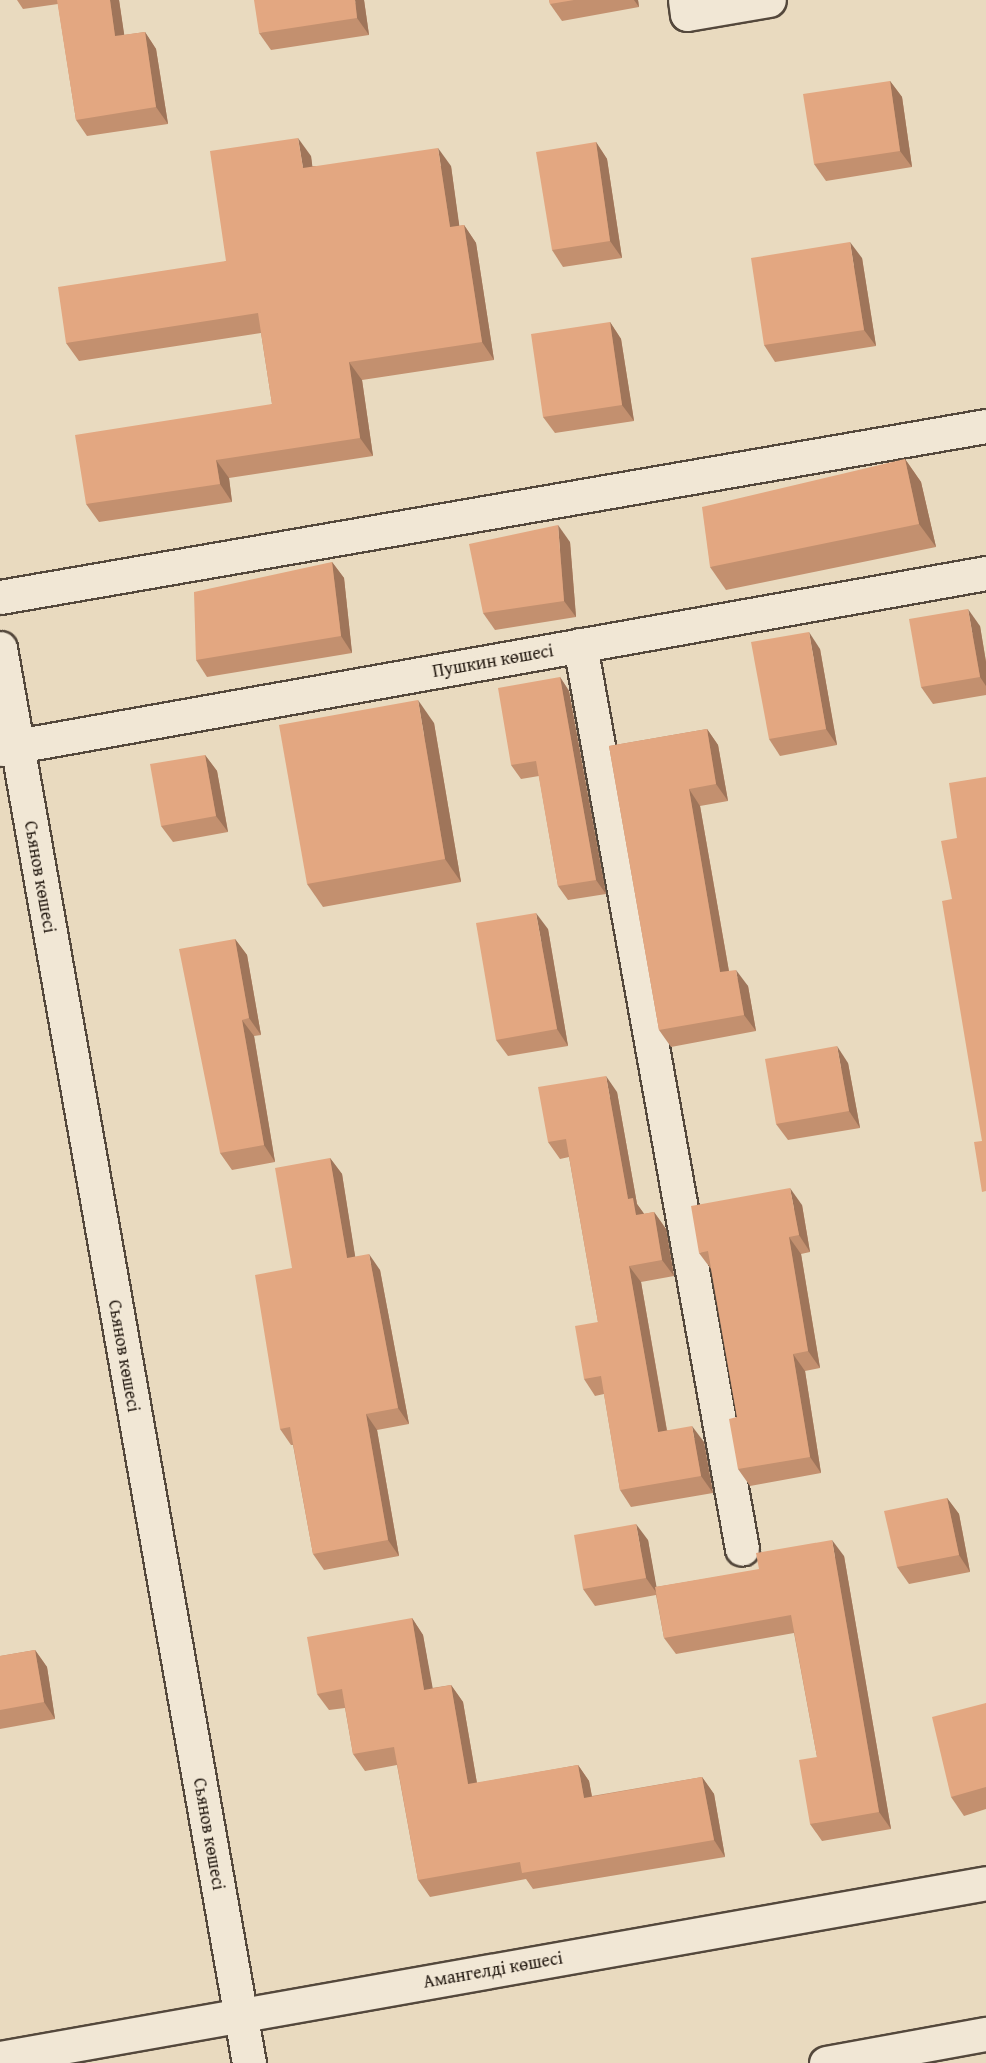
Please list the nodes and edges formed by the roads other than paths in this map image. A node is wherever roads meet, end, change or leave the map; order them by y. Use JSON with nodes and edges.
{"nodes":[{"id":1,"x":685,"y":0,"type":"edge"},
{"id":2,"x":769,"y":0,"type":"edge"},
{"id":3,"x":986,"y":426,"type":"edge"},
{"id":4,"x":986,"y":573,"type":"edge"},
{"id":5,"x":0,"y":597,"type":"edge"},
{"id":6,"x":580,"y":645,"type":"junction"},
{"id":7,"x":0,"y":648,"type":"edge"},
{"id":8,"x":8,"y":748,"type":"edge"},
{"id":9,"x":742,"y":1550,"type":"dead end"},
{"id":10,"x":986,"y":1883,"type":"edge"},
{"id":11,"x":241,"y":2015,"type":"junction"},
{"id":12,"x":986,"y":2034,"type":"edge"},
{"id":13,"x":0,"y":2058,"type":"edge"},
{"id":14,"x":842,"y":2062,"type":"edge"},
{"id":15,"x":249,"y":2063,"type":"edge"}],
"edges":[{"from":1,"to":2,"type":"street"},
{"from":3,"to":5,"type":"street"},
{"from":4,"to":6,"type":"street","name":"Пушкин көшесі"},
{"from":6,"to":8,"type":"street","name":"Пушкин көшесі"},
{"from":6,"to":9,"type":"street"},
{"from":7,"to":8,"type":"street","name":"Сьянов көшесі"},
{"from":8,"to":11,"type":"street","name":"Сьянов көшесі"},
{"from":10,"to":11,"type":"street","name":"Амангелді көшесі"},
{"from":11,"to":13,"type":"street","name":"Амангелді көшесі"},
{"from":11,"to":15,"type":"street","name":"Сьянов көшесі"},
{"from":12,"to":14,"type":"street"}]}
